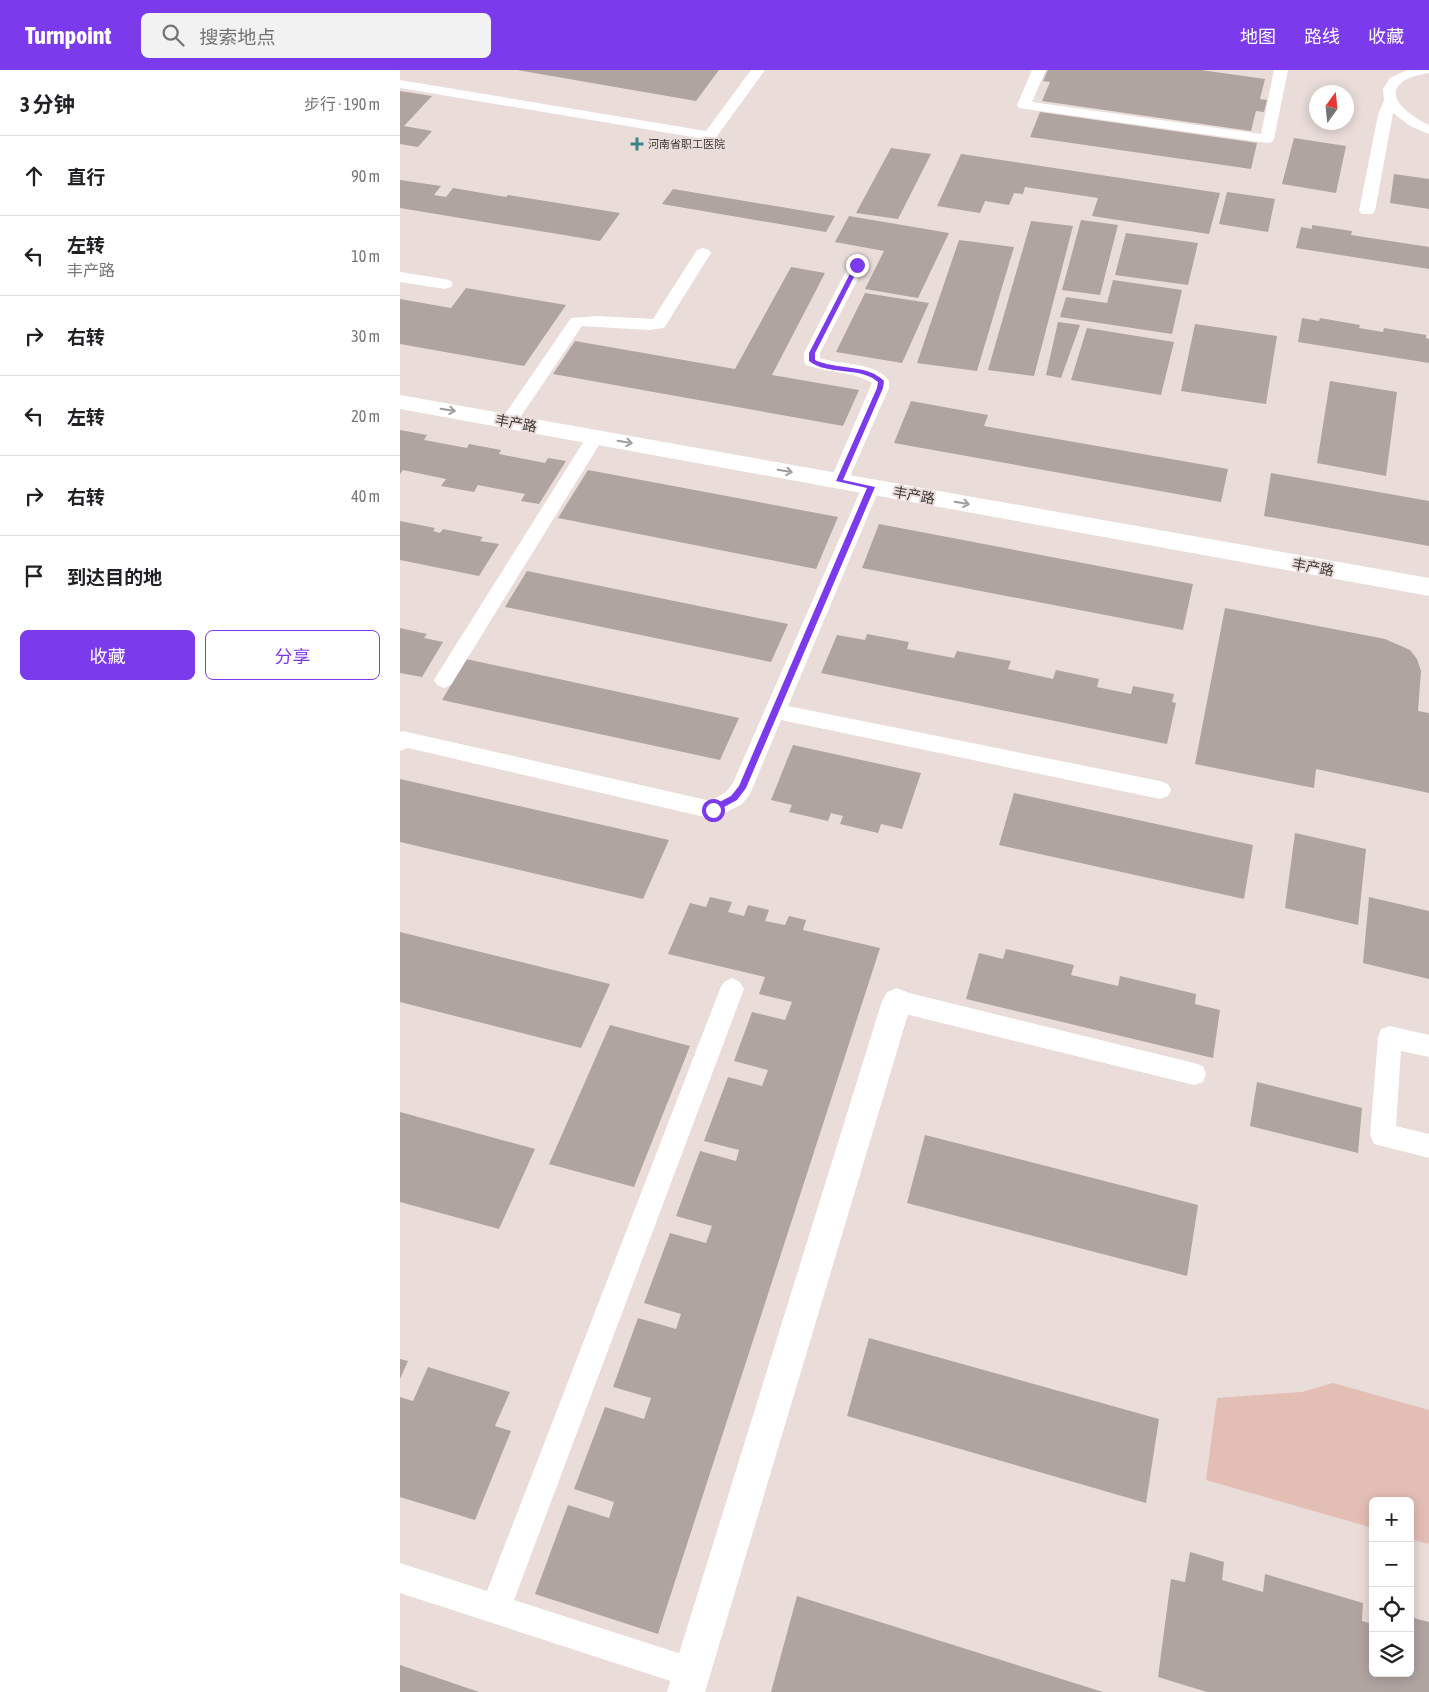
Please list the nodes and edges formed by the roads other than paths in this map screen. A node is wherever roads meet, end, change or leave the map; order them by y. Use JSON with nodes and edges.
{"nodes":[{"id":1,"x":758,"y":70,"type":"edge"},
{"id":2,"x":1039,"y":70,"type":"edge"},
{"id":3,"x":1281,"y":70,"type":"edge"},
{"id":4,"x":1424,"y":70,"type":"edge"},
{"id":5,"x":1395,"y":75,"type":"edge"},
{"id":6,"x":400,"y":84,"type":"edge"},
{"id":7,"x":1390,"y":102,"type":"junction"},
{"id":8,"x":1429,"y":130,"type":"edge"},
{"id":9,"x":1367,"y":211,"type":"dead end"},
{"id":10,"x":703,"y":252,"type":"dead end"},
{"id":11,"x":857,"y":265,"type":"dead end"},
{"id":12,"x":400,"y":276,"type":"edge"},
{"id":13,"x":445,"y":284,"type":"dead end"},
{"id":14,"x":400,"y":402,"type":"edge"},
{"id":15,"x":509,"y":422,"type":"junction"},
{"id":16,"x":595,"y":437,"type":"junction"},
{"id":17,"x":839,"y":481,"type":"junction"},
{"id":18,"x":871,"y":487,"type":"junction"},
{"id":19,"x":1429,"y":587,"type":"edge"},
{"id":20,"x":444,"y":680,"type":"dead end"},
{"id":21,"x":775,"y":710,"type":"junction"},
{"id":22,"x":400,"y":744,"type":"edge"},
{"id":23,"x":1160,"y":790,"type":"dead end"},
{"id":24,"x":732,"y":989,"type":"dead end"},
{"id":25,"x":897,"y":1001,"type":"joint"},
{"id":26,"x":1429,"y":1046,"type":"edge"},
{"id":27,"x":1194,"y":1074,"type":"dead end"},
{"id":28,"x":1429,"y":1146,"type":"edge"},
{"id":29,"x":400,"y":1578,"type":"edge"},
{"id":30,"x":496,"y":1608,"type":"junction"},
{"id":31,"x":689,"y":1682,"type":"edge"}],
"edges":[{"from":1,"to":6,"type":"lane"},
{"from":2,"to":3,"type":"lane"},
{"from":4,"to":5,"type":"lane"},
{"from":5,"to":7,"type":"lane"},
{"from":7,"to":8,"type":"lane"},
{"from":7,"to":9,"type":"lane"},
{"from":10,"to":15,"type":"lane"},
{"from":11,"to":17,"type":"lane"},
{"from":12,"to":13,"type":"lane"},
{"from":14,"to":15,"type":"street","name":"丰产路","one_way":true},
{"from":15,"to":16,"type":"street","name":"丰产路"},
{"from":16,"to":17,"type":"street","name":"丰产路","one_way":true},
{"from":16,"to":20,"type":"lane"},
{"from":17,"to":18,"type":"street","name":"丰产路"},
{"from":18,"to":19,"type":"street","name":"丰产路","one_way":true},
{"from":18,"to":21,"type":"lane"},
{"from":21,"to":22,"type":"lane"},
{"from":21,"to":23,"type":"lane"},
{"from":24,"to":30,"type":"lane"},
{"from":25,"to":27,"type":"lane"},
{"from":25,"to":31,"type":"street"},
{"from":26,"to":28,"type":"lane"},
{"from":29,"to":30,"type":"lane"},
{"from":30,"to":31,"type":"lane"}]}
